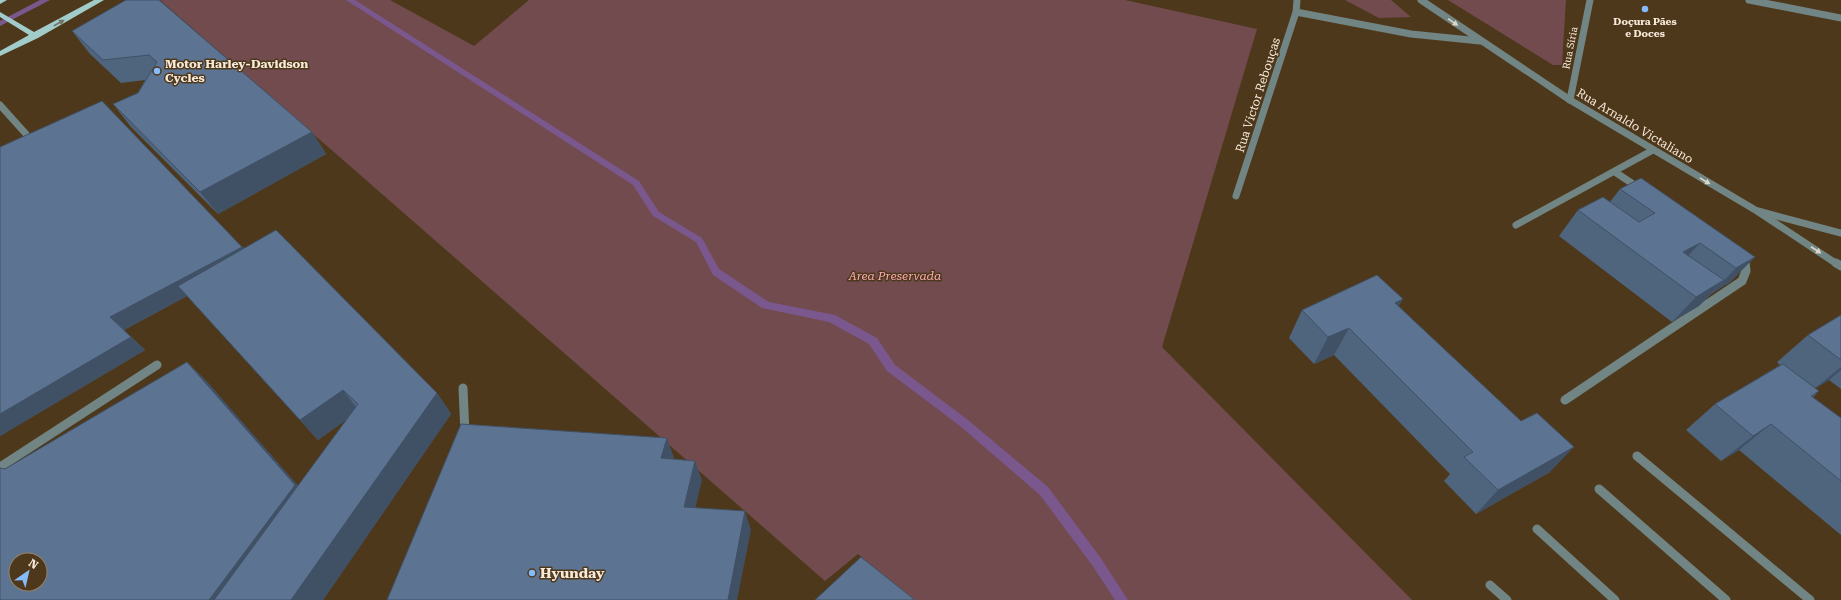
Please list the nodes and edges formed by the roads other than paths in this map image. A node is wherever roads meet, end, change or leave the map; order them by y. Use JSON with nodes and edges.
{"nodes":[{"id":1,"x":3,"y":0,"type":"edge"},
{"id":2,"x":100,"y":0,"type":"edge"},
{"id":3,"x":1297,"y":0,"type":"edge"},
{"id":4,"x":1421,"y":0,"type":"edge"},
{"id":5,"x":1590,"y":0,"type":"edge"},
{"id":6,"x":1749,"y":0,"type":"edge"},
{"id":7,"x":0,"y":2,"type":"edge"},
{"id":8,"x":1296,"y":12,"type":"junction"},
{"id":9,"x":0,"y":14,"type":"edge"},
{"id":10,"x":1841,"y":18,"type":"edge"},
{"id":11,"x":35,"y":36,"type":"junction"},
{"id":12,"x":1480,"y":41,"type":"junction"},
{"id":13,"x":0,"y":54,"type":"edge"},
{"id":14,"x":1570,"y":100,"type":"junction"},
{"id":15,"x":0,"y":105,"type":"edge"},
{"id":16,"x":26,"y":134,"type":"edge"},
{"id":17,"x":1653,"y":150,"type":"junction"},
{"id":18,"x":1614,"y":172,"type":"junction"},
{"id":19,"x":1648,"y":194,"type":"edge"},
{"id":20,"x":1236,"y":196,"type":"dead end"},
{"id":21,"x":1757,"y":211,"type":"junction"},
{"id":22,"x":1516,"y":225,"type":"dead end"},
{"id":23,"x":1841,"y":233,"type":"edge"},
{"id":24,"x":1733,"y":251,"type":"edge"},
{"id":25,"x":1841,"y":266,"type":"edge"},
{"id":26,"x":157,"y":365,"type":"dead end"},
{"id":27,"x":463,"y":388,"type":"dead end"},
{"id":28,"x":1565,"y":400,"type":"dead end"},
{"id":29,"x":460,"y":446,"type":"edge"},
{"id":30,"x":1637,"y":456,"type":"dead end"},
{"id":31,"x":0,"y":467,"type":"edge"},
{"id":32,"x":1600,"y":489,"type":"dead end"},
{"id":33,"x":1537,"y":529,"type":"dead end"},
{"id":34,"x":1490,"y":585,"type":"dead end"},
{"id":35,"x":1507,"y":600,"type":"edge"},
{"id":36,"x":1616,"y":600,"type":"edge"},
{"id":37,"x":1726,"y":600,"type":"edge"},
{"id":38,"x":1810,"y":600,"type":"edge"}],
"edges":[{"from":1,"to":7,"type":"main road"},
{"from":11,"to":2,"type":"main road","one_way":true},
{"from":3,"to":8,"type":"street","name":"Rua Victor Rebouças"},
{"from":4,"to":12,"type":"street","name":"Rua Arnaldo Victaliano","one_way":true},
{"from":5,"to":14,"type":"street","name":"Rua Síria"},
{"from":6,"to":10,"type":"street"},
{"from":8,"to":12,"type":"street"},
{"from":8,"to":20,"type":"street","name":"Rua Victor Rebouças"},
{"from":9,"to":11,"type":"main road"},
{"from":11,"to":13,"type":"main road"},
{"from":12,"to":14,"type":"street","name":"Rua Arnaldo Victaliano"},
{"from":14,"to":17,"type":"street","name":"Rua Arnaldo Victaliano"},
{"from":15,"to":16,"type":"street"},
{"from":17,"to":18,"type":"street"},
{"from":17,"to":21,"type":"street","name":"Rua Arnaldo Victaliano","one_way":true},
{"from":18,"to":19,"type":"street"},
{"from":18,"to":22,"type":"street"},
{"from":21,"to":23,"type":"street"},
{"from":21,"to":25,"type":"street","name":"Rua Arnaldo Victaliano","one_way":true},
{"from":24,"to":28,"type":"street"},
{"from":26,"to":31,"type":"street"},
{"from":27,"to":29,"type":"street"},
{"from":30,"to":38,"type":"street"},
{"from":32,"to":37,"type":"street"},
{"from":33,"to":36,"type":"street"},
{"from":34,"to":35,"type":"street"}]}
